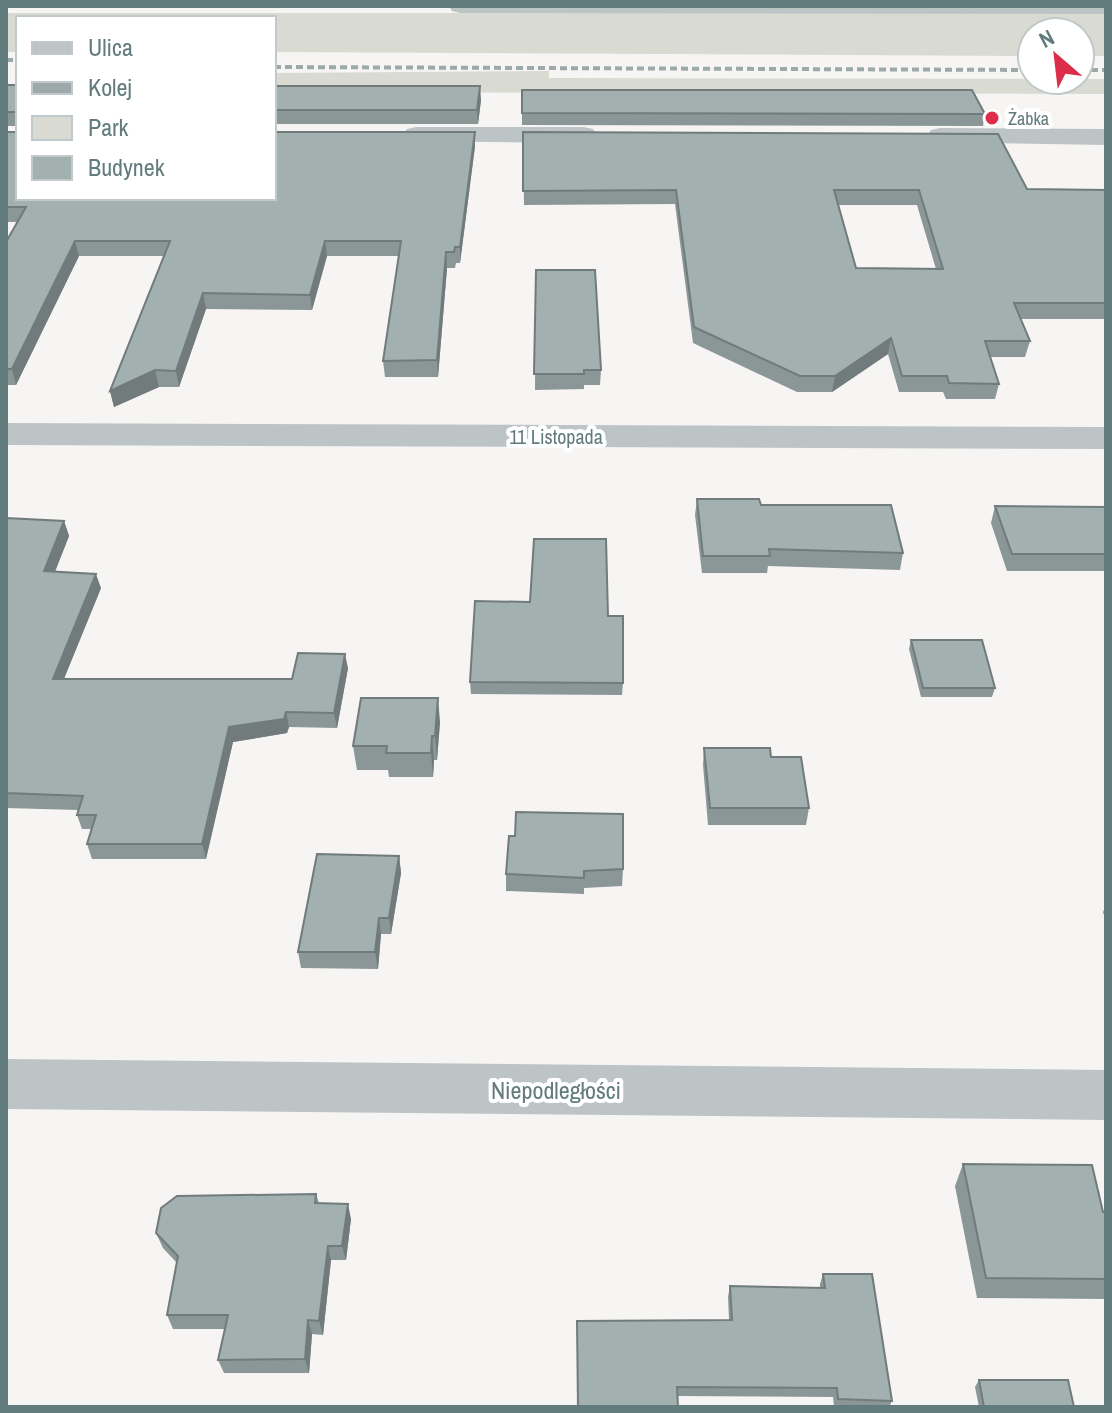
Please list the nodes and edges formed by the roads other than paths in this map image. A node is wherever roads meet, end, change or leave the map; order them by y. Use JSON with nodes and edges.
{"nodes":[{"id":1,"x":460,"y":6,"type":"edge"},
{"id":2,"x":732,"y":7,"type":"edge"},
{"id":3,"x":1106,"y":7,"type":"edge"},
{"id":4,"x":395,"y":135,"type":"edge"},
{"id":5,"x":611,"y":135,"type":"edge"},
{"id":6,"x":914,"y":136,"type":"edge"},
{"id":7,"x":1106,"y":137,"type":"edge"},
{"id":8,"x":6,"y":434,"type":"edge"},
{"id":9,"x":1106,"y":438,"type":"edge"},
{"id":10,"x":6,"y":1084,"type":"edge"},
{"id":11,"x":1106,"y":1095,"type":"edge"}],
"edges":[{"from":1,"to":2,"type":"street"},
{"from":2,"to":3,"type":"street"},
{"from":4,"to":5,"type":"street"},
{"from":6,"to":7,"type":"street"},
{"from":8,"to":9,"type":"street","name":"11 Listopada"},
{"from":10,"to":11,"type":"street","name":"Niepodległości"}]}
